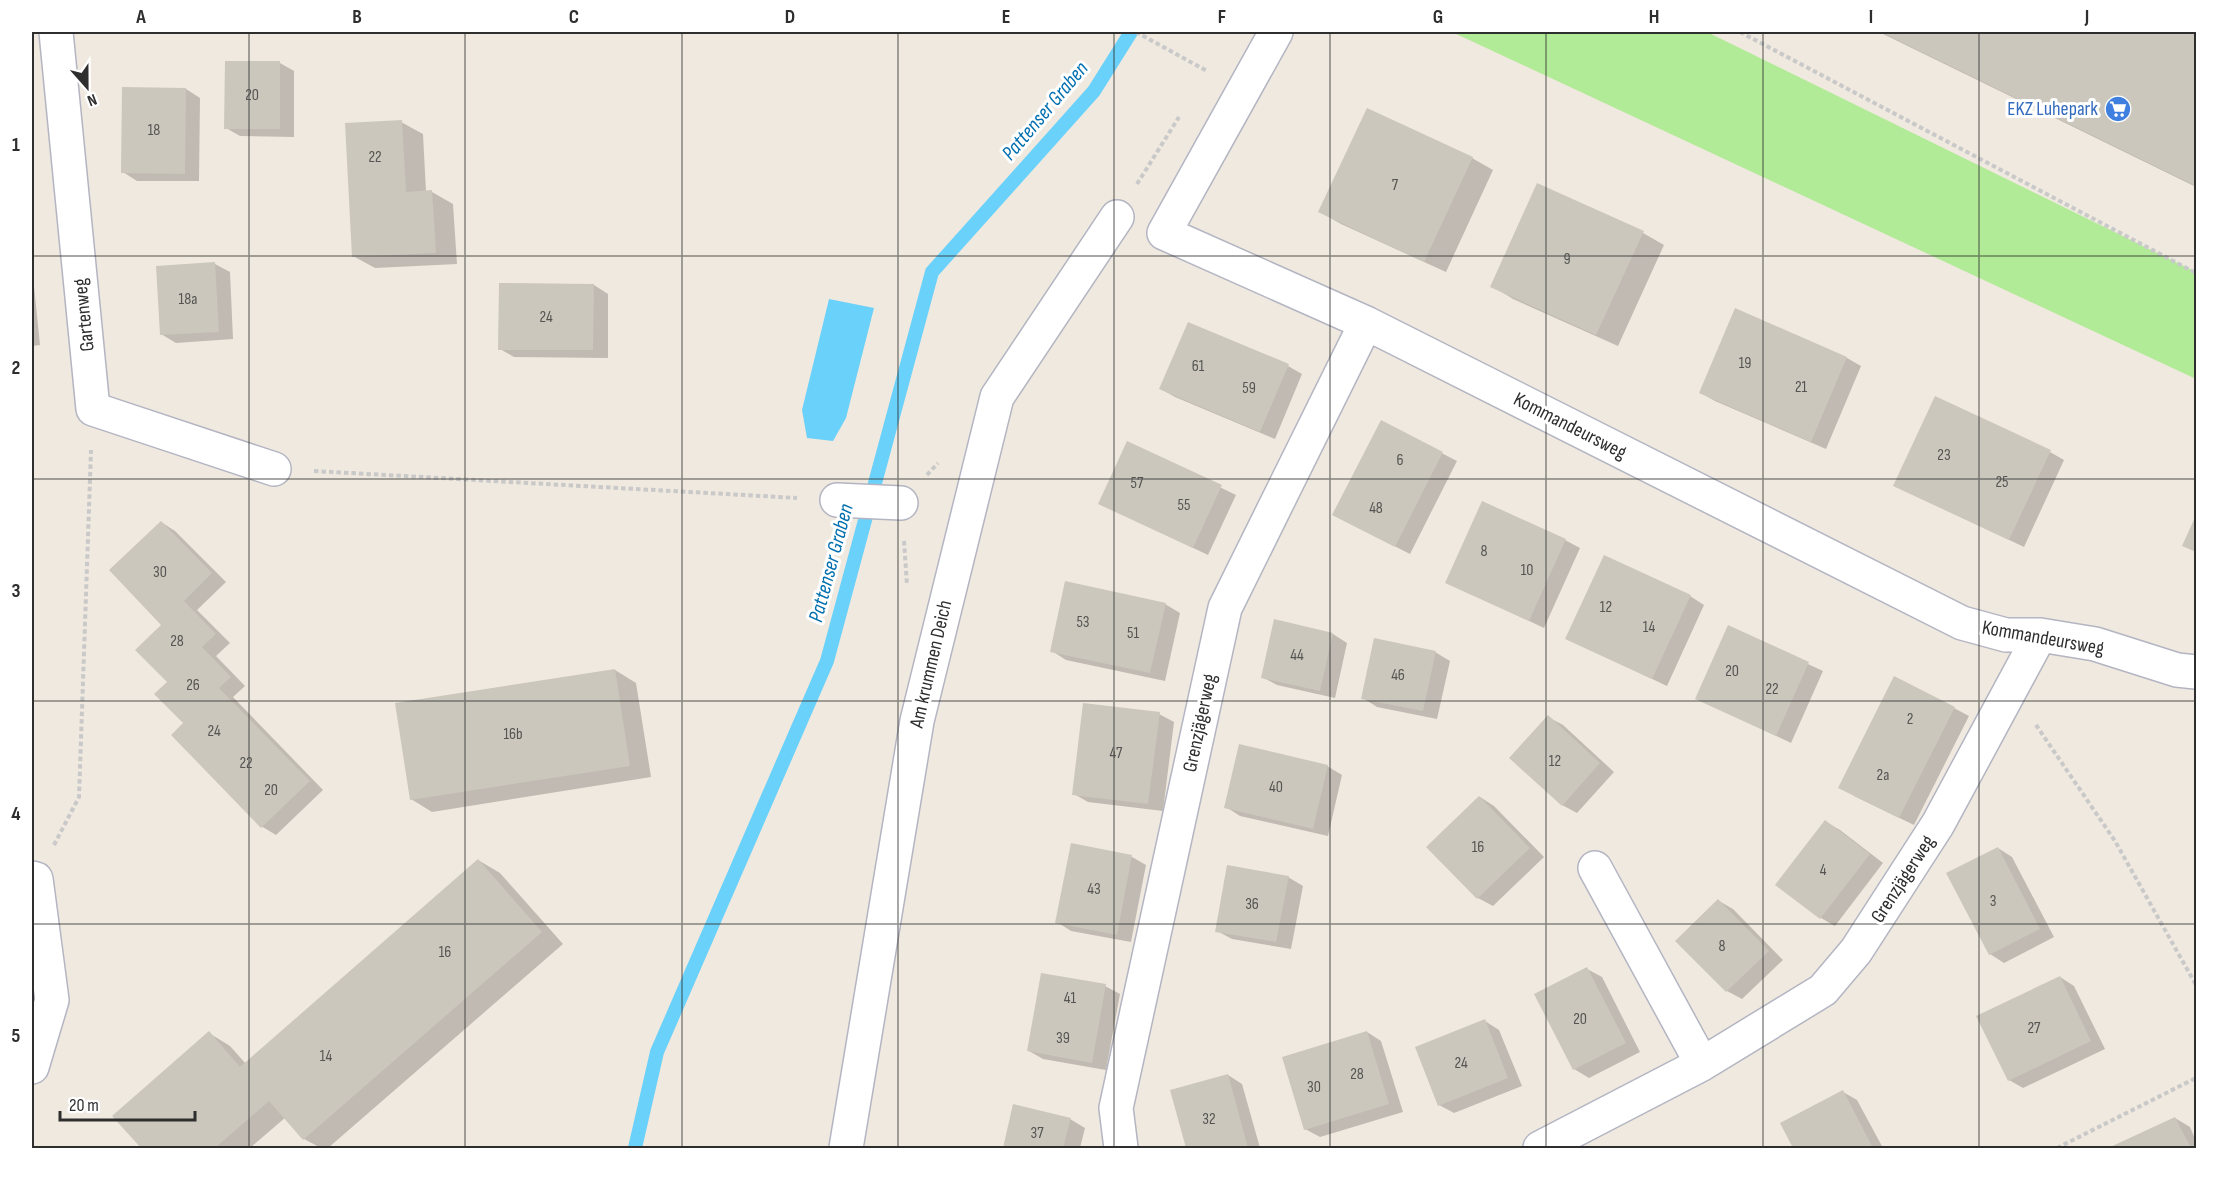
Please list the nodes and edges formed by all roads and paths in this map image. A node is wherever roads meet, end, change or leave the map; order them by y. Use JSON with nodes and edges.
{"nodes":[{"id":1,"x":56,"y":32,"type":"edge"},
{"id":2,"x":1136,"y":32,"type":"edge"},
{"id":3,"x":1276,"y":32,"type":"edge"},
{"id":4,"x":1740,"y":32,"type":"edge"},
{"id":5,"x":1201,"y":81,"type":"dead end"},
{"id":6,"x":1183,"y":110,"type":"dead end"},
{"id":7,"x":1117,"y":217,"type":"joint"},
{"id":8,"x":2196,"y":273,"type":"edge"},
{"id":9,"x":1366,"y":323,"type":"junction"},
{"id":10,"x":93,"y":409,"type":"junction"},
{"id":11,"x":274,"y":469,"type":"joint"},
{"id":12,"x":837,"y":500,"type":"joint"},
{"id":13,"x":901,"y":503,"type":"dead end"},
{"id":14,"x":2040,"y":635,"type":"junction"},
{"id":15,"x":2196,"y":672,"type":"edge"},
{"id":16,"x":2010,"y":691,"type":"junction"},
{"id":17,"x":1596,"y":868,"type":"dead end"},
{"id":18,"x":34,"y":879,"type":"edge"},
{"id":19,"x":2196,"y":985,"type":"edge"},
{"id":20,"x":1702,"y":1064,"type":"junction"},
{"id":21,"x":32,"y":1067,"type":"edge"},
{"id":22,"x":2196,"y":1078,"type":"edge"},
{"id":23,"x":846,"y":1149,"type":"edge"},
{"id":24,"x":1121,"y":1149,"type":"edge"},
{"id":25,"x":1540,"y":1149,"type":"edge"},
{"id":26,"x":2057,"y":1149,"type":"edge"}],
"edges":[{"from":1,"to":10,"type":"street","name":"Gartenweg"},
{"from":2,"to":5,"type":"path"},
{"from":3,"to":9,"type":"street","name":"Kommandeursweg"},
{"from":4,"to":8,"type":"path"},
{"from":6,"to":7,"type":"path"},
{"from":7,"to":23,"type":"street","name":"Am krummen Deich"},
{"from":9,"to":14,"type":"street","name":"Kommandeursweg"},
{"from":9,"to":24,"type":"street","name":"Grenzjägerweg"},
{"from":10,"to":11,"type":"street"},
{"from":10,"to":18,"type":"path"},
{"from":11,"to":12,"type":"path"},
{"from":12,"to":13,"type":"street"},
{"from":14,"to":15,"type":"street","name":"Kommandeursweg"},
{"from":14,"to":16,"type":"street","name":"Grenzjägerweg"},
{"from":16,"to":19,"type":"path"},
{"from":16,"to":20,"type":"street","name":"Grenzjägerweg"},
{"from":17,"to":20,"type":"street"},
{"from":18,"to":21,"type":"street"},
{"from":20,"to":25,"type":"street","name":"Grenzjägerweg"},
{"from":22,"to":26,"type":"path"}]}
